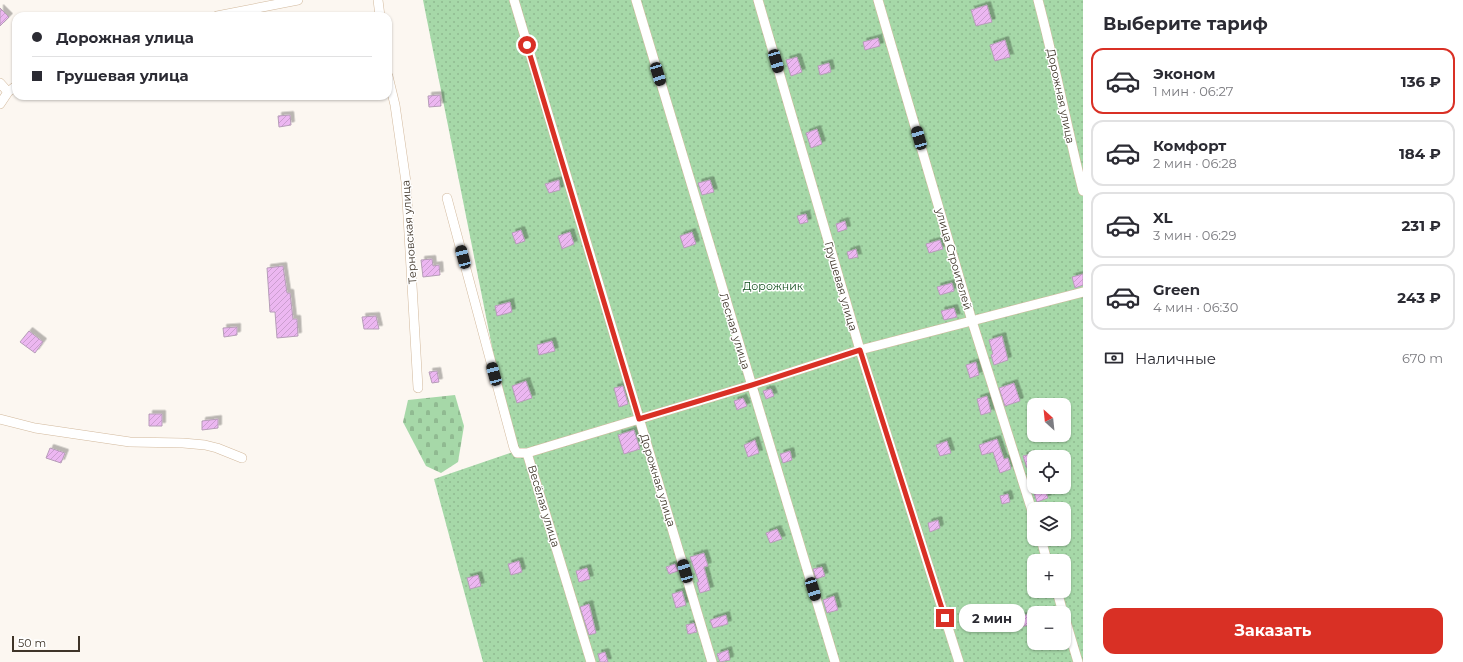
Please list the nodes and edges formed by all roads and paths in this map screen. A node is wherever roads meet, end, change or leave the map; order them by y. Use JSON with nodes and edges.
{"nodes":[{"id":1,"x":298,"y":0,"type":"edge"},
{"id":2,"x":378,"y":0,"type":"edge"},
{"id":3,"x":514,"y":0,"type":"edge"},
{"id":4,"x":636,"y":0,"type":"edge"},
{"id":5,"x":758,"y":0,"type":"edge"},
{"id":6,"x":878,"y":0,"type":"edge"},
{"id":7,"x":1038,"y":0,"type":"edge"},
{"id":8,"x":237,"y":12,"type":"edge"},
{"id":9,"x":380,"y":12,"type":"edge"},
{"id":10,"x":0,"y":83,"type":"edge"},
{"id":11,"x":12,"y":89,"type":"edge"},
{"id":12,"x":8,"y":92,"type":"junction"},
{"id":13,"x":392,"y":93,"type":"edge"},
{"id":14,"x":0,"y":104,"type":"edge"},
{"id":15,"x":1083,"y":191,"type":"edge"},
{"id":16,"x":448,"y":198,"type":"dead end"},
{"id":17,"x":1083,"y":292,"type":"edge"},
{"id":18,"x":972,"y":321,"type":"junction"},
{"id":19,"x":860,"y":350,"type":"junction"},
{"id":20,"x":752,"y":385,"type":"junction"},
{"id":21,"x":418,"y":388,"type":"dead end"},
{"id":22,"x":0,"y":419,"type":"edge"},
{"id":23,"x":639,"y":419,"type":"junction"},
{"id":24,"x":528,"y":453,"type":"junction"},
{"id":25,"x":242,"y":458,"type":"dead end"},
{"id":26,"x":1029,"y":502,"type":"edge"},
{"id":27,"x":1071,"y":638,"type":"edge"},
{"id":28,"x":591,"y":662,"type":"edge"},
{"id":29,"x":712,"y":662,"type":"edge"},
{"id":30,"x":835,"y":662,"type":"edge"},
{"id":31,"x":959,"y":662,"type":"edge"},
{"id":32,"x":1078,"y":662,"type":"edge"}],
"edges":[{"from":1,"to":8,"type":"street"},
{"from":2,"to":9,"type":"street"},
{"from":3,"to":23,"type":"street","name":"Дорожная улица"},
{"from":4,"to":20,"type":"street","name":"Лесная улица"},
{"from":5,"to":19,"type":"street","name":"Грушевая улица"},
{"from":6,"to":18,"type":"street","name":"улица Строителей"},
{"from":7,"to":15,"type":"street","name":"Дорожная улица"},
{"from":10,"to":12,"type":"street"},
{"from":11,"to":12,"type":"street"},
{"from":12,"to":14,"type":"street"},
{"from":13,"to":21,"type":"street","name":"Терновская улица"},
{"from":16,"to":24,"type":"street","name":"Весёлая улица"},
{"from":17,"to":18,"type":"street"},
{"from":18,"to":19,"type":"street"},
{"from":18,"to":26,"type":"street","name":"улица Строителей"},
{"from":19,"to":20,"type":"street"},
{"from":19,"to":31,"type":"street","name":"Грушевая улица"},
{"from":20,"to":23,"type":"street"},
{"from":20,"to":30,"type":"street","name":"Лесная улица"},
{"from":22,"to":25,"type":"street"},
{"from":23,"to":24,"type":"street"},
{"from":23,"to":29,"type":"street","name":"Дорожная улица"},
{"from":24,"to":28,"type":"street","name":"Весёлая улица"},
{"from":27,"to":32,"type":"street"}]}
